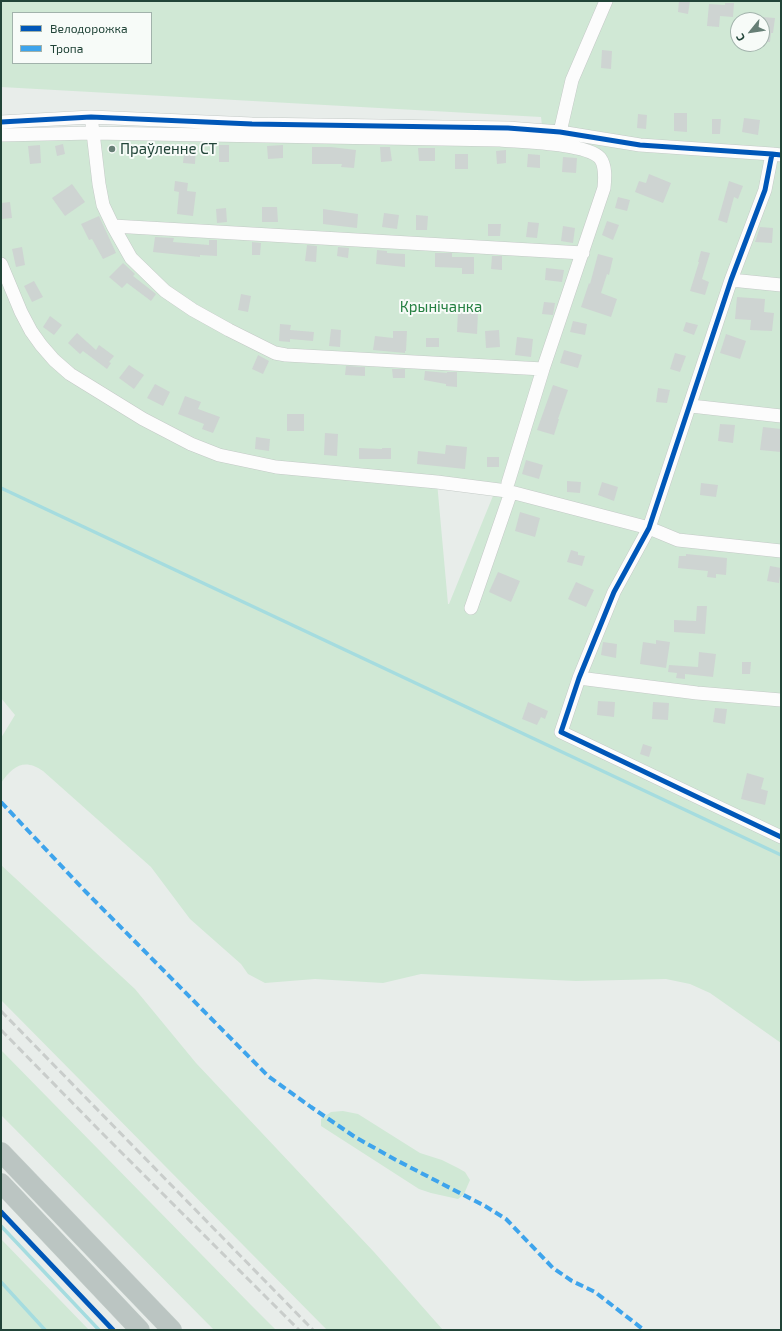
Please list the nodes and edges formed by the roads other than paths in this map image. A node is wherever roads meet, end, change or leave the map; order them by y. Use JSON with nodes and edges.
{"nodes":[{"id":1,"x":606,"y":1,"type":"edge"},
{"id":2,"x":91,"y":117,"type":"junction"},
{"id":3,"x":1,"y":122,"type":"edge"},
{"id":4,"x":560,"y":132,"type":"junction"},
{"id":5,"x":93,"y":133,"type":"junction"},
{"id":6,"x":1,"y":135,"type":"edge"},
{"id":7,"x":777,"y":155,"type":"edge"},
{"id":8,"x":113,"y":226,"type":"junction"},
{"id":9,"x":583,"y":254,"type":"junction"},
{"id":10,"x":1,"y":264,"type":"edge"},
{"id":11,"x":731,"y":280,"type":"junction"},
{"id":12,"x":781,"y":285,"type":"edge"},
{"id":13,"x":543,"y":369,"type":"junction"},
{"id":14,"x":691,"y":406,"type":"junction"},
{"id":15,"x":781,"y":416,"type":"edge"},
{"id":16,"x":509,"y":488,"type":"junction"},
{"id":17,"x":649,"y":528,"type":"junction"},
{"id":18,"x":781,"y":551,"type":"edge"},
{"id":19,"x":471,"y":608,"type":"dead end"},
{"id":20,"x":579,"y":678,"type":"junction"},
{"id":21,"x":781,"y":700,"type":"edge"},
{"id":22,"x":781,"y":837,"type":"edge"},
{"id":23,"x":1,"y":1152,"type":"edge"},
{"id":24,"x":1,"y":1184,"type":"edge"},
{"id":25,"x":140,"y":1330,"type":"edge"},
{"id":26,"x":172,"y":1330,"type":"edge"}],
"edges":[{"from":1,"to":4,"type":"street"},
{"from":2,"to":3,"type":"street"},
{"from":2,"to":4,"type":"street"},
{"from":2,"to":5,"type":"street"},
{"from":4,"to":7,"type":"street"},
{"from":5,"to":6,"type":"street"},
{"from":5,"to":8,"type":"street"},
{"from":5,"to":9,"type":"street"},
{"from":7,"to":11,"type":"street"},
{"from":8,"to":9,"type":"street"},
{"from":8,"to":13,"type":"street"},
{"from":9,"to":13,"type":"street"},
{"from":10,"to":16,"type":"street"},
{"from":11,"to":12,"type":"street"},
{"from":11,"to":14,"type":"street"},
{"from":13,"to":16,"type":"street"},
{"from":14,"to":15,"type":"street"},
{"from":14,"to":17,"type":"street"},
{"from":16,"to":17,"type":"street"},
{"from":16,"to":19,"type":"street"},
{"from":17,"to":18,"type":"street"},
{"from":17,"to":20,"type":"street"},
{"from":20,"to":21,"type":"street"},
{"from":20,"to":22,"type":"street"},
{"from":23,"to":26,"type":"highway"},
{"from":24,"to":25,"type":"highway"}]}
